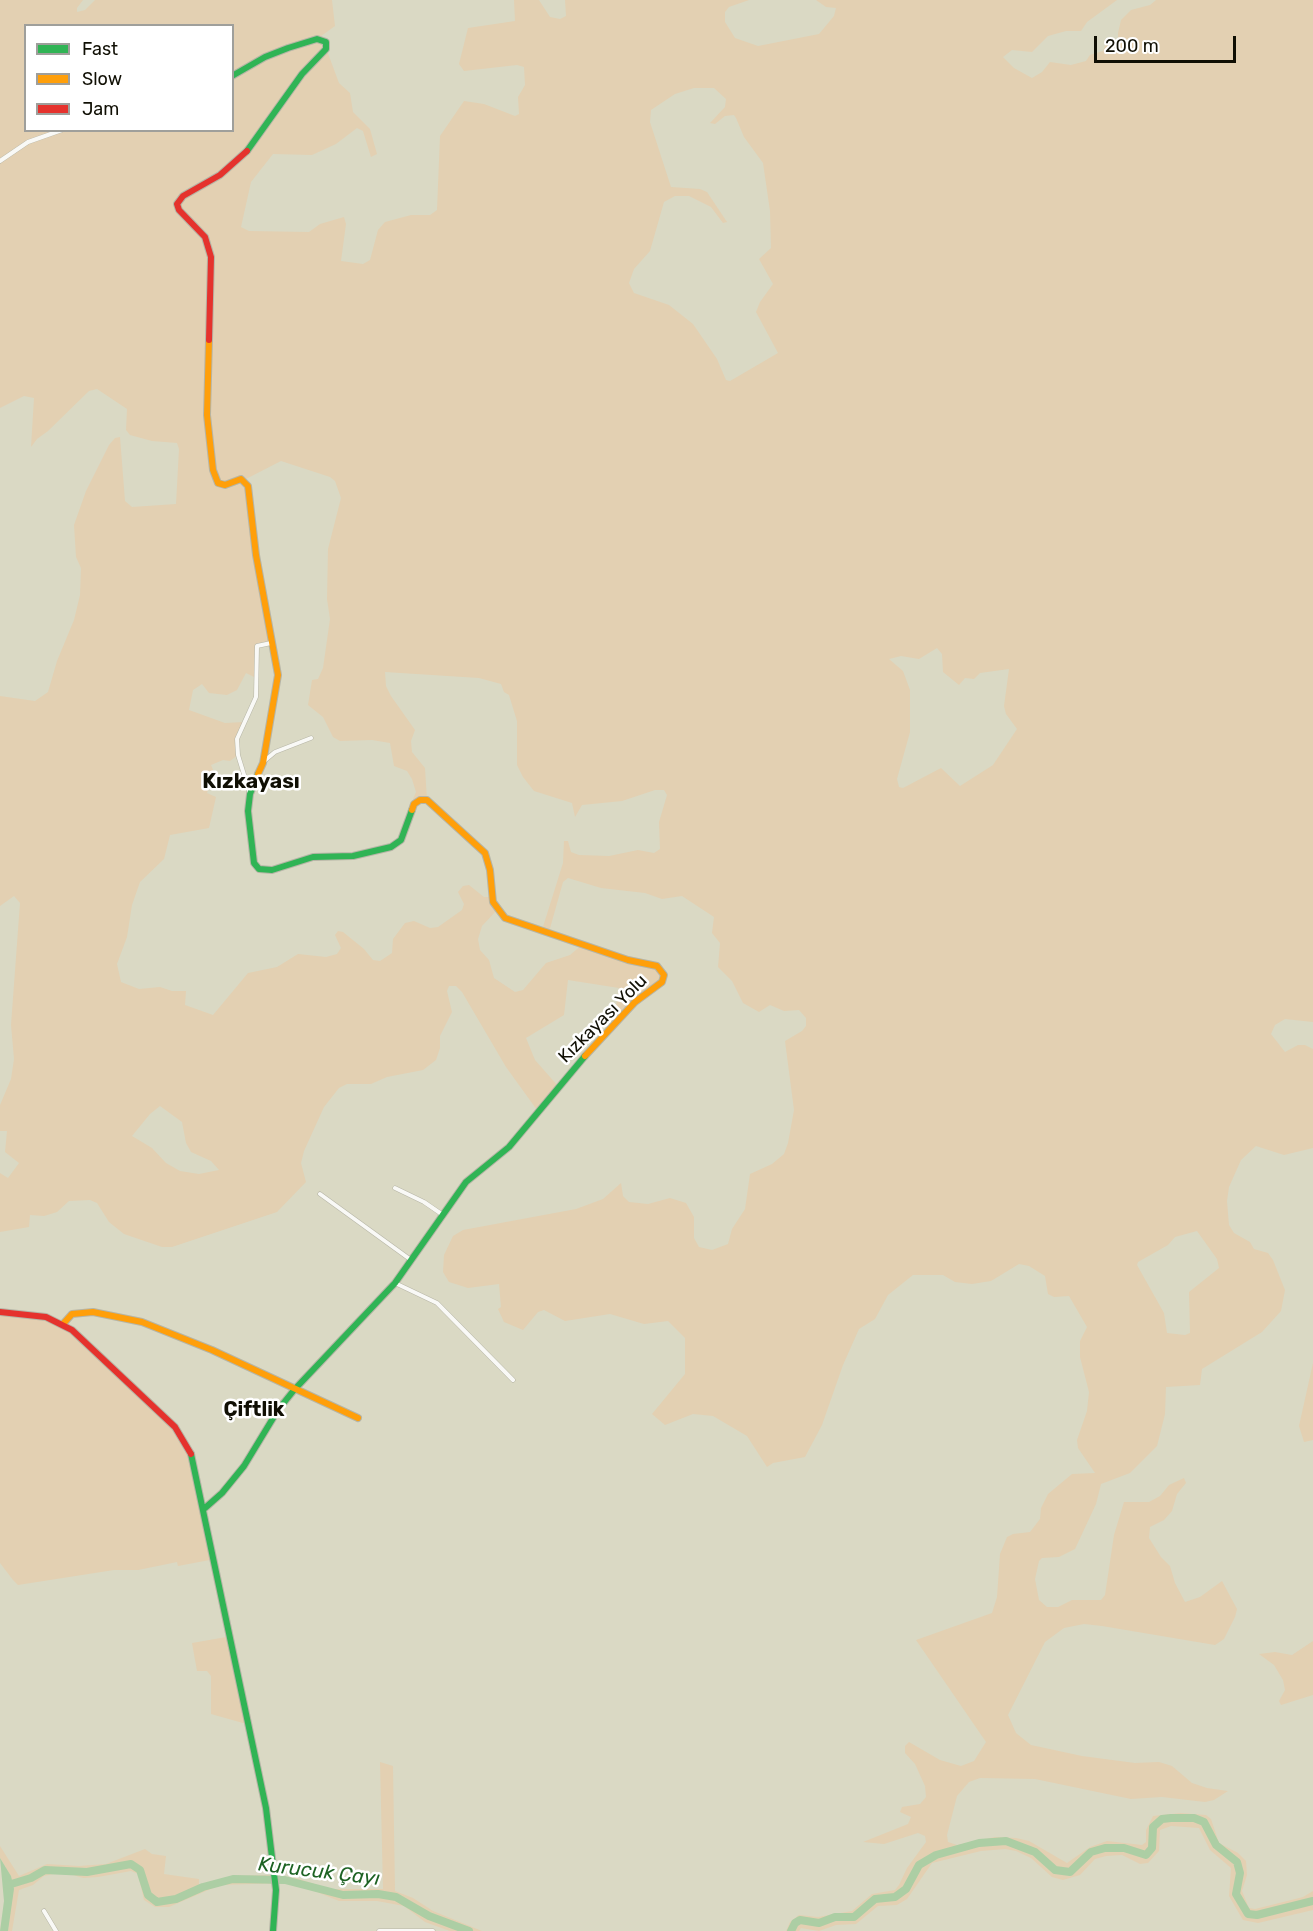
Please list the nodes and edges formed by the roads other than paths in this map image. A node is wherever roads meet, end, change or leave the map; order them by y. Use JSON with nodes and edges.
{"nodes":[{"id":1,"x":234,"y":75,"type":"edge"},
{"id":2,"x":56,"y":132,"type":"edge"},
{"id":3,"x":0,"y":162,"type":"edge"},
{"id":4,"x":271,"y":643,"type":"junction"},
{"id":5,"x":311,"y":738,"type":"dead end"},
{"id":6,"x":263,"y":763,"type":"junction"},
{"id":7,"x":250,"y":794,"type":"junction"},
{"id":8,"x":395,"y":1188,"type":"dead end"},
{"id":9,"x":320,"y":1194,"type":"dead end"},
{"id":10,"x":443,"y":1215,"type":"junction"},
{"id":11,"x":412,"y":1261,"type":"junction"},
{"id":12,"x":395,"y":1283,"type":"junction"},
{"id":13,"x":0,"y":1312,"type":"edge"},
{"id":14,"x":63,"y":1323,"type":"junction"},
{"id":15,"x":513,"y":1380,"type":"dead end"},
{"id":16,"x":294,"y":1390,"type":"junction"},
{"id":17,"x":358,"y":1418,"type":"dead end"},
{"id":18,"x":205,"y":1508,"type":"junction"},
{"id":19,"x":44,"y":1911,"type":"dead end"},
{"id":20,"x":56,"y":1931,"type":"edge"},
{"id":21,"x":273,"y":1931,"type":"edge"},
{"id":22,"x":379,"y":1931,"type":"edge"},
{"id":23,"x":433,"y":1931,"type":"edge"}],
"edges":[{"from":1,"to":4,"type":"street"},
{"from":2,"to":3,"type":"street"},
{"from":4,"to":6,"type":"street"},
{"from":4,"to":7,"type":"street"},
{"from":5,"to":6,"type":"street"},
{"from":6,"to":7,"type":"street"},
{"from":7,"to":10,"type":"street","name":"Kızkayası Yolu"},
{"from":8,"to":10,"type":"street"},
{"from":9,"to":11,"type":"street"},
{"from":10,"to":11,"type":"street","name":"Kızkayası Yolu"},
{"from":11,"to":12,"type":"street","name":"Kızkayası Yolu"},
{"from":12,"to":15,"type":"street"},
{"from":12,"to":16,"type":"street","name":"Kızkayası Yolu"},
{"from":13,"to":14,"type":"street"},
{"from":14,"to":16,"type":"street"},
{"from":14,"to":18,"type":"street"},
{"from":16,"to":17,"type":"street"},
{"from":16,"to":18,"type":"street","name":"Kızkayası Yolu"},
{"from":18,"to":21,"type":"street"},
{"from":19,"to":20,"type":"street"},
{"from":22,"to":23,"type":"street"}]}
